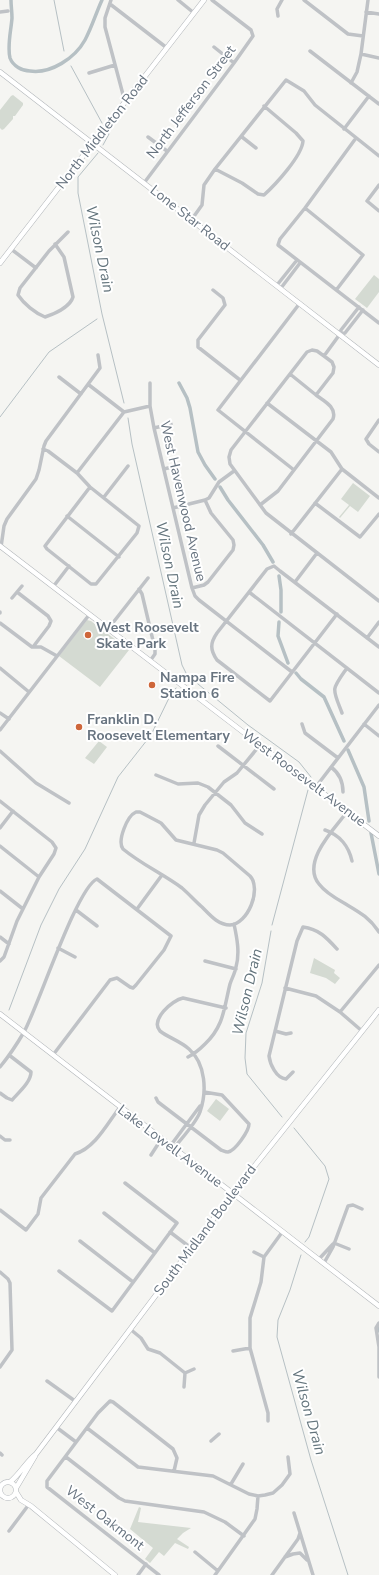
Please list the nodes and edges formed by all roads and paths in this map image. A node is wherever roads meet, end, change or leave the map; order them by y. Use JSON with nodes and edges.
{"nodes":[{"id":1,"x":178,"y":0,"type":"edge"},
{"id":2,"x":204,"y":0,"type":"edge"},
{"id":3,"x":212,"y":0,"type":"edge"},
{"id":4,"x":282,"y":0,"type":"edge"},
{"id":5,"x":304,"y":0,"type":"edge"},
{"id":6,"x":368,"y":0,"type":"edge"},
{"id":7,"x":111,"y":2,"type":"edge"},
{"id":8,"x":8,"y":11,"type":"dead end"},
{"id":9,"x":0,"y":12,"type":"edge"},
{"id":10,"x":366,"y":12,"type":"junction"},
{"id":11,"x":194,"y":13,"type":"junction"},
{"id":12,"x":379,"y":14,"type":"edge"},
{"id":13,"x":278,"y":16,"type":"dead end"},
{"id":14,"x":363,"y":36,"type":"junction"},
{"id":15,"x":167,"y":48,"type":"junction"},
{"id":16,"x":214,"y":48,"type":"dead end"},
{"id":17,"x":310,"y":51,"type":"dead end"},
{"id":18,"x":361,"y":54,"type":"junction"},
{"id":19,"x":379,"y":58,"type":"edge"},
{"id":20,"x":234,"y":63,"type":"junction"},
{"id":21,"x":115,"y":65,"type":"junction"},
{"id":22,"x":0,"y":72,"type":"edge"},
{"id":23,"x":89,"y":73,"type":"dead end"},
{"id":24,"x":351,"y":83,"type":"junction"},
{"id":25,"x":369,"y":96,"type":"junction"},
{"id":26,"x":125,"y":102,"type":"junction"},
{"id":27,"x":379,"y":104,"type":"edge"},
{"id":28,"x":264,"y":106,"type":"junction"},
{"id":29,"x":344,"y":129,"type":"junction"},
{"id":30,"x":148,"y":137,"type":"dead end"},
{"id":31,"x":242,"y":137,"type":"junction"},
{"id":32,"x":356,"y":138,"type":"junction"},
{"id":33,"x":94,"y":144,"type":"junction"},
{"id":34,"x":256,"y":148,"type":"dead end"},
{"id":35,"x":167,"y":151,"type":"junction"},
{"id":36,"x":379,"y":156,"type":"edge"},
{"id":37,"x":215,"y":169,"type":"junction"},
{"id":38,"x":144,"y":183,"type":"junction"},
{"id":39,"x":379,"y":185,"type":"edge"},
{"id":40,"x":305,"y":208,"type":"junction"},
{"id":41,"x":379,"y":212,"type":"edge"},
{"id":42,"x":192,"y":219,"type":"junction"},
{"id":43,"x":68,"y":232,"type":"dead end"},
{"id":44,"x":56,"y":244,"type":"junction"},
{"id":45,"x":11,"y":249,"type":"junction"},
{"id":46,"x":297,"y":260,"type":"junction"},
{"id":47,"x":0,"y":263,"type":"edge"},
{"id":48,"x":300,"y":263,"type":"junction"},
{"id":49,"x":36,"y":268,"type":"junction"},
{"id":50,"x":279,"y":287,"type":"junction"},
{"id":51,"x":337,"y":289,"type":"junction"},
{"id":52,"x":213,"y":290,"type":"dead end"},
{"id":53,"x":300,"y":303,"type":"junction"},
{"id":54,"x":359,"y":307,"type":"junction"},
{"id":55,"x":362,"y":310,"type":"junction"},
{"id":56,"x":379,"y":323,"type":"edge"},
{"id":57,"x":340,"y":334,"type":"junction"},
{"id":58,"x":98,"y":355,"type":"dead end"},
{"id":59,"x":324,"y":356,"type":"junction"},
{"id":60,"x":379,"y":364,"type":"edge"},
{"id":61,"x":290,"y":374,"type":"junction"},
{"id":62,"x":59,"y":377,"type":"dead end"},
{"id":63,"x":240,"y":380,"type":"junction"},
{"id":64,"x":150,"y":383,"type":"dead end"},
{"id":65,"x":89,"y":384,"type":"junction"},
{"id":66,"x":81,"y":394,"type":"junction"},
{"id":67,"x":316,"y":395,"type":"junction"},
{"id":68,"x":267,"y":403,"type":"junction"},
{"id":69,"x":150,"y":406,"type":"junction"},
{"id":70,"x":124,"y":412,"type":"junction"},
{"id":71,"x":379,"y":420,"type":"edge"},
{"id":72,"x":170,"y":424,"type":"dead end"},
{"id":73,"x":154,"y":428,"type":"junction"},
{"id":74,"x":245,"y":432,"type":"junction"},
{"id":75,"x":316,"y":441,"type":"junction"},
{"id":76,"x":43,"y":449,"type":"junction"},
{"id":77,"x":379,"y":452,"type":"edge"},
{"id":78,"x":180,"y":465,"type":"dead end"},
{"id":79,"x":128,"y":466,"type":"dead end"},
{"id":80,"x":164,"y":469,"type":"junction"},
{"id":81,"x":342,"y":469,"type":"junction"},
{"id":82,"x":294,"y":470,"type":"junction"},
{"id":83,"x":234,"y":471,"type":"junction"},
{"id":84,"x":77,"y":473,"type":"junction"},
{"id":85,"x":90,"y":487,"type":"junction"},
{"id":86,"x":104,"y":497,"type":"junction"},
{"id":87,"x":379,"y":498,"type":"edge"},
{"id":88,"x":205,"y":500,"type":"junction"},
{"id":89,"x":315,"y":503,"type":"junction"},
{"id":90,"x":260,"y":505,"type":"junction"},
{"id":91,"x":173,"y":508,"type":"junction"},
{"id":92,"x":379,"y":514,"type":"edge"},
{"id":93,"x":67,"y":516,"type":"junction"},
{"id":94,"x":291,"y":534,"type":"junction"},
{"id":95,"x":0,"y":546,"type":"edge"},
{"id":96,"x":317,"y":553,"type":"junction"},
{"id":97,"x":119,"y":557,"type":"junction"},
{"id":98,"x":69,"y":566,"type":"junction"},
{"id":99,"x":148,"y":578,"type":"dead end"},
{"id":100,"x":295,"y":582,"type":"junction"},
{"id":101,"x":22,"y":586,"type":"dead end"},
{"id":102,"x":53,"y":587,"type":"junction"},
{"id":103,"x":192,"y":588,"type":"junction"},
{"id":104,"x":139,"y":589,"type":"junction"},
{"id":105,"x":17,"y":592,"type":"junction"},
{"id":106,"x":249,"y":592,"type":"junction"},
{"id":107,"x":12,"y":598,"type":"dead end"},
{"id":108,"x":379,"y":601,"type":"edge"},
{"id":109,"x":89,"y":614,"type":"junction"},
{"id":110,"x":337,"y":614,"type":"junction"},
{"id":111,"x":226,"y":621,"type":"junction"},
{"id":112,"x":379,"y":622,"type":"edge"},
{"id":113,"x":0,"y":623,"type":"edge"},
{"id":114,"x":108,"y":629,"type":"junction"},
{"id":115,"x":367,"y":638,"type":"junction"},
{"id":116,"x":314,"y":643,"type":"junction"},
{"id":117,"x":33,"y":647,"type":"junction"},
{"id":118,"x":379,"y":647,"type":"edge"},
{"id":119,"x":57,"y":656,"type":"junction"},
{"id":120,"x":150,"y":661,"type":"junction"},
{"id":121,"x":0,"y":668,"type":"edge"},
{"id":122,"x":347,"y":668,"type":"junction"},
{"id":123,"x":292,"y":672,"type":"junction"},
{"id":124,"x":30,"y":692,"type":"junction"},
{"id":125,"x":379,"y":693,"type":"edge"},
{"id":126,"x":379,"y":705,"type":"edge"},
{"id":127,"x":0,"y":713,"type":"edge"},
{"id":128,"x":342,"y":713,"type":"dead end"},
{"id":129,"x":9,"y":719,"type":"junction"},
{"id":130,"x":302,"y":724,"type":"dead end"},
{"id":131,"x":364,"y":724,"type":"junction"},
{"id":132,"x":0,"y":730,"type":"edge"},
{"id":133,"x":379,"y":736,"type":"edge"},
{"id":134,"x":260,"y":744,"type":"junction"},
{"id":135,"x":218,"y":746,"type":"dead end"},
{"id":136,"x":0,"y":751,"type":"edge"},
{"id":137,"x":338,"y":758,"type":"junction"},
{"id":138,"x":243,"y":765,"type":"junction"},
{"id":139,"x":331,"y":767,"type":"junction"},
{"id":140,"x":156,"y":775,"type":"dead end"},
{"id":141,"x":315,"y":788,"type":"junction"},
{"id":142,"x":274,"y":789,"type":"dead end"},
{"id":143,"x":215,"y":792,"type":"junction"},
{"id":144,"x":343,"y":792,"type":"dead end"},
{"id":145,"x":0,"y":801,"type":"edge"},
{"id":146,"x":69,"y":803,"type":"dead end"},
{"id":147,"x":13,"y":811,"type":"junction"},
{"id":148,"x":347,"y":812,"type":"junction"},
{"id":149,"x":0,"y":828,"type":"edge"},
{"id":150,"x":325,"y":830,"type":"dead end"},
{"id":151,"x":331,"y":832,"type":"junction"},
{"id":152,"x":262,"y":834,"type":"dead end"},
{"id":153,"x":379,"y":836,"type":"edge"},
{"id":154,"x":194,"y":843,"type":"junction"},
{"id":155,"x":0,"y":846,"type":"edge"},
{"id":156,"x":352,"y":862,"type":"dead end"},
{"id":157,"x":162,"y":875,"type":"junction"},
{"id":158,"x":39,"y":876,"type":"junction"},
{"id":159,"x":0,"y":891,"type":"edge"},
{"id":160,"x":23,"y":909,"type":"junction"},
{"id":161,"x":137,"y":909,"type":"junction"},
{"id":162,"x":76,"y":910,"type":"junction"},
{"id":163,"x":234,"y":924,"type":"junction"},
{"id":164,"x":97,"y":926,"type":"dead end"},
{"id":165,"x":379,"y":932,"type":"edge"},
{"id":166,"x":0,"y":937,"type":"edge"},
{"id":167,"x":9,"y":944,"type":"junction"},
{"id":168,"x":58,"y":948,"type":"junction"},
{"id":169,"x":337,"y":949,"type":"dead end"},
{"id":170,"x":75,"y":957,"type":"dead end"},
{"id":171,"x":0,"y":961,"type":"edge"},
{"id":172,"x":205,"y":961,"type":"dead end"},
{"id":173,"x":379,"y":965,"type":"edge"},
{"id":174,"x":236,"y":969,"type":"junction"},
{"id":175,"x":286,"y":988,"type":"junction"},
{"id":176,"x":226,"y":1008,"type":"junction"},
{"id":177,"x":379,"y":1010,"type":"edge"},
{"id":178,"x":340,"y":1012,"type":"junction"},
{"id":179,"x":0,"y":1014,"type":"edge"},
{"id":180,"x":275,"y":1031,"type":"junction"},
{"id":181,"x":362,"y":1031,"type":"junction"},
{"id":182,"x":24,"y":1032,"type":"junction"},
{"id":183,"x":291,"y":1033,"type":"dead end"},
{"id":184,"x":194,"y":1054,"type":"junction"},
{"id":185,"x":9,"y":1055,"type":"junction"},
{"id":186,"x":53,"y":1055,"type":"junction"},
{"id":187,"x":188,"y":1057,"type":"dead end"},
{"id":188,"x":0,"y":1067,"type":"edge"},
{"id":189,"x":293,"y":1072,"type":"dead end"},
{"id":190,"x":0,"y":1092,"type":"edge"},
{"id":191,"x":204,"y":1092,"type":"junction"},
{"id":192,"x":156,"y":1098,"type":"dead end"},
{"id":193,"x":120,"y":1107,"type":"junction"},
{"id":194,"x":189,"y":1125,"type":"junction"},
{"id":195,"x":0,"y":1136,"type":"edge"},
{"id":196,"x":162,"y":1138,"type":"junction"},
{"id":197,"x":10,"y":1140,"type":"dead end"},
{"id":198,"x":173,"y":1146,"type":"junction"},
{"id":199,"x":151,"y":1155,"type":"dead end"},
{"id":200,"x":125,"y":1183,"type":"dead end"},
{"id":201,"x":233,"y":1193,"type":"junction"},
{"id":202,"x":362,"y":1209,"type":"dead end"},
{"id":203,"x":0,"y":1210,"type":"edge"},
{"id":204,"x":104,"y":1213,"type":"dead end"},
{"id":205,"x":170,"y":1232,"type":"junction"},
{"id":206,"x":283,"y":1232,"type":"junction"},
{"id":207,"x":80,"y":1241,"type":"dead end"},
{"id":208,"x":334,"y":1243,"type":"junction"},
{"id":209,"x":191,"y":1248,"type":"junction"},
{"id":210,"x":349,"y":1249,"type":"dead end"},
{"id":211,"x":254,"y":1252,"type":"dead end"},
{"id":212,"x":155,"y":1253,"type":"junction"},
{"id":213,"x":264,"y":1257,"type":"junction"},
{"id":214,"x":319,"y":1259,"type":"junction"},
{"id":215,"x":324,"y":1263,"type":"junction"},
{"id":216,"x":59,"y":1271,"type":"dead end"},
{"id":217,"x":0,"y":1272,"type":"edge"},
{"id":218,"x":133,"y":1282,"type":"junction"},
{"id":219,"x":379,"y":1306,"type":"edge"},
{"id":220,"x":379,"y":1323,"type":"edge"},
{"id":221,"x":130,"y":1329,"type":"junction"},
{"id":222,"x":250,"y":1348,"type":"junction"},
{"id":223,"x":233,"y":1350,"type":"dead end"},
{"id":224,"x":0,"y":1368,"type":"edge"},
{"id":225,"x":194,"y":1369,"type":"dead end"},
{"id":226,"x":185,"y":1373,"type":"junction"},
{"id":227,"x":379,"y":1377,"type":"edge"},
{"id":228,"x":48,"y":1381,"type":"dead end"},
{"id":229,"x":184,"y":1387,"type":"dead end"},
{"id":230,"x":75,"y":1401,"type":"junction"},
{"id":231,"x":268,"y":1421,"type":"dead end"},
{"id":232,"x":56,"y":1427,"type":"junction"},
{"id":233,"x":87,"y":1428,"type":"junction"},
{"id":234,"x":219,"y":1434,"type":"dead end"},
{"id":235,"x":211,"y":1441,"type":"dead end"},
{"id":236,"x":76,"y":1442,"type":"junction"},
{"id":237,"x":36,"y":1454,"type":"junction"},
{"id":238,"x":66,"y":1457,"type":"junction"},
{"id":239,"x":288,"y":1457,"type":"dead end"},
{"id":240,"x":243,"y":1464,"type":"dead end"},
{"id":241,"x":174,"y":1471,"type":"junction"},
{"id":242,"x":0,"y":1480,"type":"edge"},
{"id":243,"x":8,"y":1482,"type":"junction"},
{"id":244,"x":231,"y":1484,"type":"junction"},
{"id":245,"x":1,"y":1488,"type":"edge"},
{"id":246,"x":16,"y":1490,"type":"junction"},
{"id":247,"x":258,"y":1496,"type":"junction"},
{"id":248,"x":9,"y":1497,"type":"junction"},
{"id":249,"x":0,"y":1501,"type":"edge"},
{"id":250,"x":27,"y":1507,"type":"junction"},
{"id":251,"x":33,"y":1509,"type":"junction"},
{"id":252,"x":294,"y":1513,"type":"dead end"},
{"id":253,"x":9,"y":1532,"type":"dead end"},
{"id":254,"x":300,"y":1533,"type":"junction"},
{"id":255,"x":244,"y":1536,"type":"junction"},
{"id":256,"x":195,"y":1552,"type":"dead end"},
{"id":257,"x":283,"y":1559,"type":"junction"},
{"id":258,"x":309,"y":1563,"type":"junction"},
{"id":259,"x":146,"y":1564,"type":"junction"},
{"id":260,"x":218,"y":1570,"type":"junction"},
{"id":261,"x":115,"y":1575,"type":"edge"},
{"id":262,"x":138,"y":1575,"type":"edge"},
{"id":263,"x":159,"y":1575,"type":"edge"},
{"id":264,"x":215,"y":1575,"type":"edge"},
{"id":265,"x":272,"y":1575,"type":"edge"},
{"id":266,"x":313,"y":1575,"type":"edge"}],
"edges":[{"from":1,"to":11,"type":"street"},
{"from":2,"to":11,"type":"main road","name":"North Middleton Road"},
{"from":3,"to":20,"type":"street","name":"North Jefferson Street"},
{"from":4,"to":13,"type":"street"},
{"from":5,"to":14,"type":"street"},
{"from":6,"to":10,"type":"street"},
{"from":7,"to":15,"type":"street"},
{"from":7,"to":21,"type":"street"},
{"from":8,"to":9,"type":"street"},
{"from":10,"to":12,"type":"street"},
{"from":10,"to":14,"type":"street"},
{"from":11,"to":15,"type":"main road","name":"North Middleton Road"},
{"from":14,"to":18,"type":"street"},
{"from":15,"to":26,"type":"main road","name":"North Middleton Road"},
{"from":16,"to":20,"type":"street"},
{"from":17,"to":24,"type":"street"},
{"from":18,"to":19,"type":"street"},
{"from":18,"to":24,"type":"street"},
{"from":20,"to":35,"type":"street","name":"North Jefferson Street"},
{"from":21,"to":23,"type":"street"},
{"from":21,"to":26,"type":"street"},
{"from":22,"to":33,"type":"main road","name":"Lone Star Road"},
{"from":24,"to":25,"type":"street"},
{"from":25,"to":27,"type":"street"},
{"from":25,"to":29,"type":"street"},
{"from":26,"to":33,"type":"main road","name":"North Middleton Road"},
{"from":28,"to":29,"type":"street"},
{"from":28,"to":31,"type":"street"},
{"from":28,"to":37,"type":"street"},
{"from":29,"to":32,"type":"street"},
{"from":30,"to":35,"type":"street"},
{"from":31,"to":34,"type":"street"},
{"from":31,"to":37,"type":"street"},
{"from":32,"to":36,"type":"street"},
{"from":32,"to":40,"type":"street"},
{"from":33,"to":38,"type":"main road","name":"Lone Star Road"},
{"from":33,"to":45,"type":"main road","name":"North Middleton Road"},
{"from":35,"to":38,"type":"street","name":"North Jefferson Street"},
{"from":37,"to":42,"type":"street"},
{"from":38,"to":42,"type":"main road","name":"Lone Star Road"},
{"from":39,"to":41,"type":"street"},
{"from":40,"to":46,"type":"street"},
{"from":40,"to":51,"type":"street"},
{"from":42,"to":50,"type":"main road","name":"Lone Star Road"},
{"from":43,"to":44,"type":"street"},
{"from":44,"to":49,"type":"street"},
{"from":44,"to":49,"type":"street"},
{"from":45,"to":47,"type":"main road","name":"North Middleton Road"},
{"from":45,"to":49,"type":"street"},
{"from":46,"to":48,"type":"street"},
{"from":46,"to":50,"type":"street"},
{"from":48,"to":50,"type":"street"},
{"from":48,"to":51,"type":"street"},
{"from":50,"to":53,"type":"main road","name":"Lone Star Road"},
{"from":51,"to":54,"type":"street"},
{"from":52,"to":63,"type":"street"},
{"from":53,"to":57,"type":"main road","name":"Lone Star Road"},
{"from":53,"to":63,"type":"street"},
{"from":54,"to":55,"type":"street"},
{"from":54,"to":57,"type":"street"},
{"from":55,"to":56,"type":"street"},
{"from":55,"to":57,"type":"street"},
{"from":57,"to":59,"type":"street"},
{"from":57,"to":60,"type":"main road","name":"Lone Star Road"},
{"from":58,"to":65,"type":"street"},
{"from":59,"to":61,"type":"street"},
{"from":59,"to":67,"type":"street"},
{"from":61,"to":67,"type":"street"},
{"from":61,"to":68,"type":"street"},
{"from":62,"to":66,"type":"street"},
{"from":63,"to":74,"type":"street"},
{"from":64,"to":69,"type":"street","name":"West Havenwood Avenue"},
{"from":65,"to":66,"type":"street"},
{"from":65,"to":70,"type":"street"},
{"from":66,"to":76,"type":"street"},
{"from":67,"to":75,"type":"street"},
{"from":68,"to":74,"type":"street"},
{"from":68,"to":75,"type":"street"},
{"from":69,"to":70,"type":"street"},
{"from":69,"to":73,"type":"street","name":"West Havenwood Avenue"},
{"from":70,"to":84,"type":"street"},
{"from":71,"to":77,"type":"street"},
{"from":72,"to":73,"type":"street"},
{"from":73,"to":80,"type":"street","name":"West Havenwood Avenue"},
{"from":74,"to":82,"type":"street"},
{"from":74,"to":83,"type":"street"},
{"from":75,"to":81,"type":"street"},
{"from":75,"to":82,"type":"street"},
{"from":76,"to":84,"type":"street"},
{"from":76,"to":95,"type":"street"},
{"from":78,"to":80,"type":"street"},
{"from":79,"to":86,"type":"street"},
{"from":80,"to":91,"type":"street","name":"West Havenwood Avenue"},
{"from":81,"to":87,"type":"street"},
{"from":81,"to":89,"type":"street"},
{"from":82,"to":90,"type":"street"},
{"from":83,"to":88,"type":"street"},
{"from":83,"to":90,"type":"street"},
{"from":84,"to":85,"type":"street"},
{"from":85,"to":86,"type":"street"},
{"from":85,"to":93,"type":"street"},
{"from":86,"to":97,"type":"street"},
{"from":88,"to":91,"type":"street"},
{"from":88,"to":103,"type":"street"},
{"from":89,"to":92,"type":"street"},
{"from":89,"to":94,"type":"street"},
{"from":90,"to":94,"type":"street"},
{"from":91,"to":103,"type":"street","name":"West Havenwood Avenue"},
{"from":93,"to":97,"type":"street"},
{"from":93,"to":98,"type":"street"},
{"from":94,"to":96,"type":"street"},
{"from":95,"to":102,"type":"main road","name":"West Roosevelt Avenue"},
{"from":96,"to":100,"type":"street"},
{"from":96,"to":108,"type":"street"},
{"from":97,"to":98,"type":"street"},
{"from":98,"to":102,"type":"street"},
{"from":99,"to":104,"type":"street"},
{"from":100,"to":106,"type":"street"},
{"from":100,"to":110,"type":"street"},
{"from":101,"to":105,"type":"street"},
{"from":102,"to":109,"type":"main road","name":"West Roosevelt Avenue"},
{"from":103,"to":111,"type":"street","name":"West Havenwood Avenue"},
{"from":104,"to":114,"type":"street"},
{"from":104,"to":120,"type":"street"},
{"from":105,"to":107,"type":"street"},
{"from":105,"to":117,"type":"street"},
{"from":106,"to":111,"type":"street"},
{"from":106,"to":116,"type":"street"},
{"from":109,"to":114,"type":"main road","name":"West Roosevelt Avenue"},
{"from":109,"to":119,"type":"street"},
{"from":110,"to":115,"type":"street"},
{"from":110,"to":116,"type":"street"},
{"from":111,"to":123,"type":"street","name":"West Havenwood Avenue"},
{"from":111,"to":123,"type":"street"},
{"from":112,"to":115,"type":"street"},
{"from":113,"to":117,"type":"street"},
{"from":114,"to":120,"type":"main road","name":"West Roosevelt Avenue"},
{"from":115,"to":118,"type":"street"},
{"from":116,"to":122,"type":"street"},
{"from":116,"to":123,"type":"street"},
{"from":117,"to":119,"type":"street"},
{"from":119,"to":124,"type":"street"},
{"from":120,"to":134,"type":"main road","name":"West Roosevelt Avenue"},
{"from":121,"to":124,"type":"street"},
{"from":122,"to":125,"type":"street"},
{"from":122,"to":128,"type":"street"},
{"from":124,"to":129,"type":"street"},
{"from":126,"to":131,"type":"street"},
{"from":127,"to":129,"type":"street"},
{"from":129,"to":132,"type":"street"},
{"from":130,"to":137,"type":"street"},
{"from":131,"to":133,"type":"street"},
{"from":131,"to":137,"type":"street"},
{"from":134,"to":138,"type":"street"},
{"from":134,"to":141,"type":"main road","name":"West Roosevelt Avenue"},
{"from":135,"to":138,"type":"street"},
{"from":136,"to":146,"type":"street"},
{"from":137,"to":139,"type":"street"},
{"from":138,"to":142,"type":"street"},
{"from":138,"to":143,"type":"street"},
{"from":139,"to":141,"type":"street"},
{"from":139,"to":144,"type":"street"},
{"from":140,"to":143,"type":"street"},
{"from":141,"to":148,"type":"main road","name":"West Roosevelt Avenue"},
{"from":143,"to":152,"type":"street"},
{"from":143,"to":154,"type":"street"},
{"from":145,"to":147,"type":"street"},
{"from":147,"to":149,"type":"street"},
{"from":147,"to":158,"type":"street"},
{"from":148,"to":151,"type":"street"},
{"from":148,"to":153,"type":"main road","name":"West Roosevelt Avenue"},
{"from":150,"to":151,"type":"street"},
{"from":151,"to":156,"type":"street"},
{"from":151,"to":165,"type":"street"},
{"from":154,"to":157,"type":"street"},
{"from":154,"to":163,"type":"street"},
{"from":155,"to":158,"type":"street"},
{"from":157,"to":161,"type":"street"},
{"from":157,"to":163,"type":"street"},
{"from":158,"to":160,"type":"street"},
{"from":159,"to":160,"type":"street"},
{"from":160,"to":167,"type":"street"},
{"from":161,"to":162,"type":"street"},
{"from":161,"to":186,"type":"street"},
{"from":162,"to":164,"type":"street"},
{"from":162,"to":168,"type":"street"},
{"from":163,"to":174,"type":"street"},
{"from":166,"to":167,"type":"street"},
{"from":167,"to":171,"type":"street"},
{"from":168,"to":170,"type":"street"},
{"from":168,"to":182,"type":"street"},
{"from":169,"to":175,"type":"street"},
{"from":172,"to":174,"type":"street"},
{"from":173,"to":178,"type":"street"},
{"from":174,"to":176,"type":"street"},
{"from":175,"to":178,"type":"street"},
{"from":175,"to":180,"type":"street"},
{"from":176,"to":184,"type":"street"},
{"from":176,"to":184,"type":"street"},
{"from":177,"to":181,"type":"main road","name":"South Midland Boulevard"},
{"from":178,"to":181,"type":"street"},
{"from":179,"to":182,"type":"main road","name":"Lake Lowell Avenue"},
{"from":180,"to":183,"type":"street"},
{"from":180,"to":189,"type":"street"},
{"from":181,"to":201,"type":"main road","name":"South Midland Boulevard"},
{"from":182,"to":185,"type":"street"},
{"from":182,"to":186,"type":"main road","name":"Lake Lowell Avenue"},
{"from":184,"to":187,"type":"street"},
{"from":184,"to":191,"type":"street"},
{"from":185,"to":188,"type":"street"},
{"from":185,"to":190,"type":"street"},
{"from":186,"to":193,"type":"main road","name":"Lake Lowell Avenue"},
{"from":191,"to":194,"type":"street"},
{"from":191,"to":194,"type":"street"},
{"from":192,"to":194,"type":"street"},
{"from":193,"to":196,"type":"main road","name":"Lake Lowell Avenue"},
{"from":193,"to":203,"type":"street"},
{"from":194,"to":198,"type":"street"},
{"from":195,"to":197,"type":"street"},
{"from":196,"to":198,"type":"main road","name":"Lake Lowell Avenue"},
{"from":196,"to":199,"type":"street"},
{"from":198,"to":201,"type":"main road","name":"Lake Lowell Avenue"},
{"from":200,"to":205,"type":"street"},
{"from":201,"to":206,"type":"main road","name":"Lake Lowell Avenue"},
{"from":201,"to":209,"type":"main road","name":"South Midland Boulevard"},
{"from":202,"to":208,"type":"street"},
{"from":204,"to":212,"type":"street"},
{"from":205,"to":209,"type":"street"},
{"from":205,"to":212,"type":"street"},
{"from":206,"to":213,"type":"street"},
{"from":206,"to":214,"type":"main road","name":"Lake Lowell Avenue"},
{"from":207,"to":218,"type":"street"},
{"from":208,"to":210,"type":"street"},
{"from":208,"to":214,"type":"street"},
{"from":208,"to":215,"type":"street"},
{"from":209,"to":221,"type":"main road","name":"South Midland Boulevard"},
{"from":211,"to":213,"type":"street"},
{"from":212,"to":218,"type":"street"},
{"from":213,"to":222,"type":"street"},
{"from":214,"to":215,"type":"main road","name":"Lake Lowell Avenue"},
{"from":215,"to":219,"type":"main road","name":"Lake Lowell Avenue"},
{"from":216,"to":218,"type":"street"},
{"from":217,"to":224,"type":"street"},
{"from":220,"to":227,"type":"street"},
{"from":221,"to":226,"type":"street"},
{"from":221,"to":230,"type":"main road","name":"South Midland Boulevard"},
{"from":222,"to":223,"type":"street"},
{"from":222,"to":231,"type":"street"},
{"from":225,"to":226,"type":"street"},
{"from":226,"to":229,"type":"street"},
{"from":228,"to":230,"type":"street"},
{"from":230,"to":232,"type":"main road","name":"South Midland Boulevard"},
{"from":232,"to":236,"type":"street"},
{"from":232,"to":237,"type":"main road","name":"South Midland Boulevard"},
{"from":233,"to":236,"type":"street"},
{"from":233,"to":241,"type":"street"},
{"from":233,"to":241,"type":"street"},
{"from":234,"to":235,"type":"street"},
{"from":236,"to":238,"type":"street"},
{"from":237,"to":243,"type":"main road","name":"South Midland Boulevard"},
{"from":237,"to":246,"type":"main road","name":"South Midland Boulevard"},
{"from":238,"to":255,"type":"street"},
{"from":238,"to":259,"type":"street","name":"West Oakmont"},
{"from":239,"to":247,"type":"street"},
{"from":240,"to":244,"type":"street"},
{"from":241,"to":244,"type":"street"},
{"from":242,"to":243,"type":"main road"},
{"from":243,"to":245,"type":"main road"},
{"from":243,"to":246,"type":"main road"},
{"from":244,"to":247,"type":"street"},
{"from":245,"to":248,"type":"main road"},
{"from":246,"to":248,"type":"main road"},
{"from":246,"to":251,"type":"main road"},
{"from":247,"to":255,"type":"street"},
{"from":248,"to":249,"type":"main road"},
{"from":248,"to":250,"type":"main road"},
{"from":250,"to":251,"type":"main road"},
{"from":250,"to":253,"type":"street"},
{"from":251,"to":261,"type":"main road"},
{"from":252,"to":254,"type":"street"},
{"from":254,"to":257,"type":"street"},
{"from":254,"to":258,"type":"street"},
{"from":255,"to":260,"type":"street"},
{"from":256,"to":260,"type":"street"},
{"from":257,"to":258,"type":"street"},
{"from":257,"to":265,"type":"street"},
{"from":258,"to":266,"type":"street"},
{"from":259,"to":262,"type":"street"},
{"from":259,"to":263,"type":"street","name":"West Oakmont"},
{"from":260,"to":264,"type":"street"}]}
